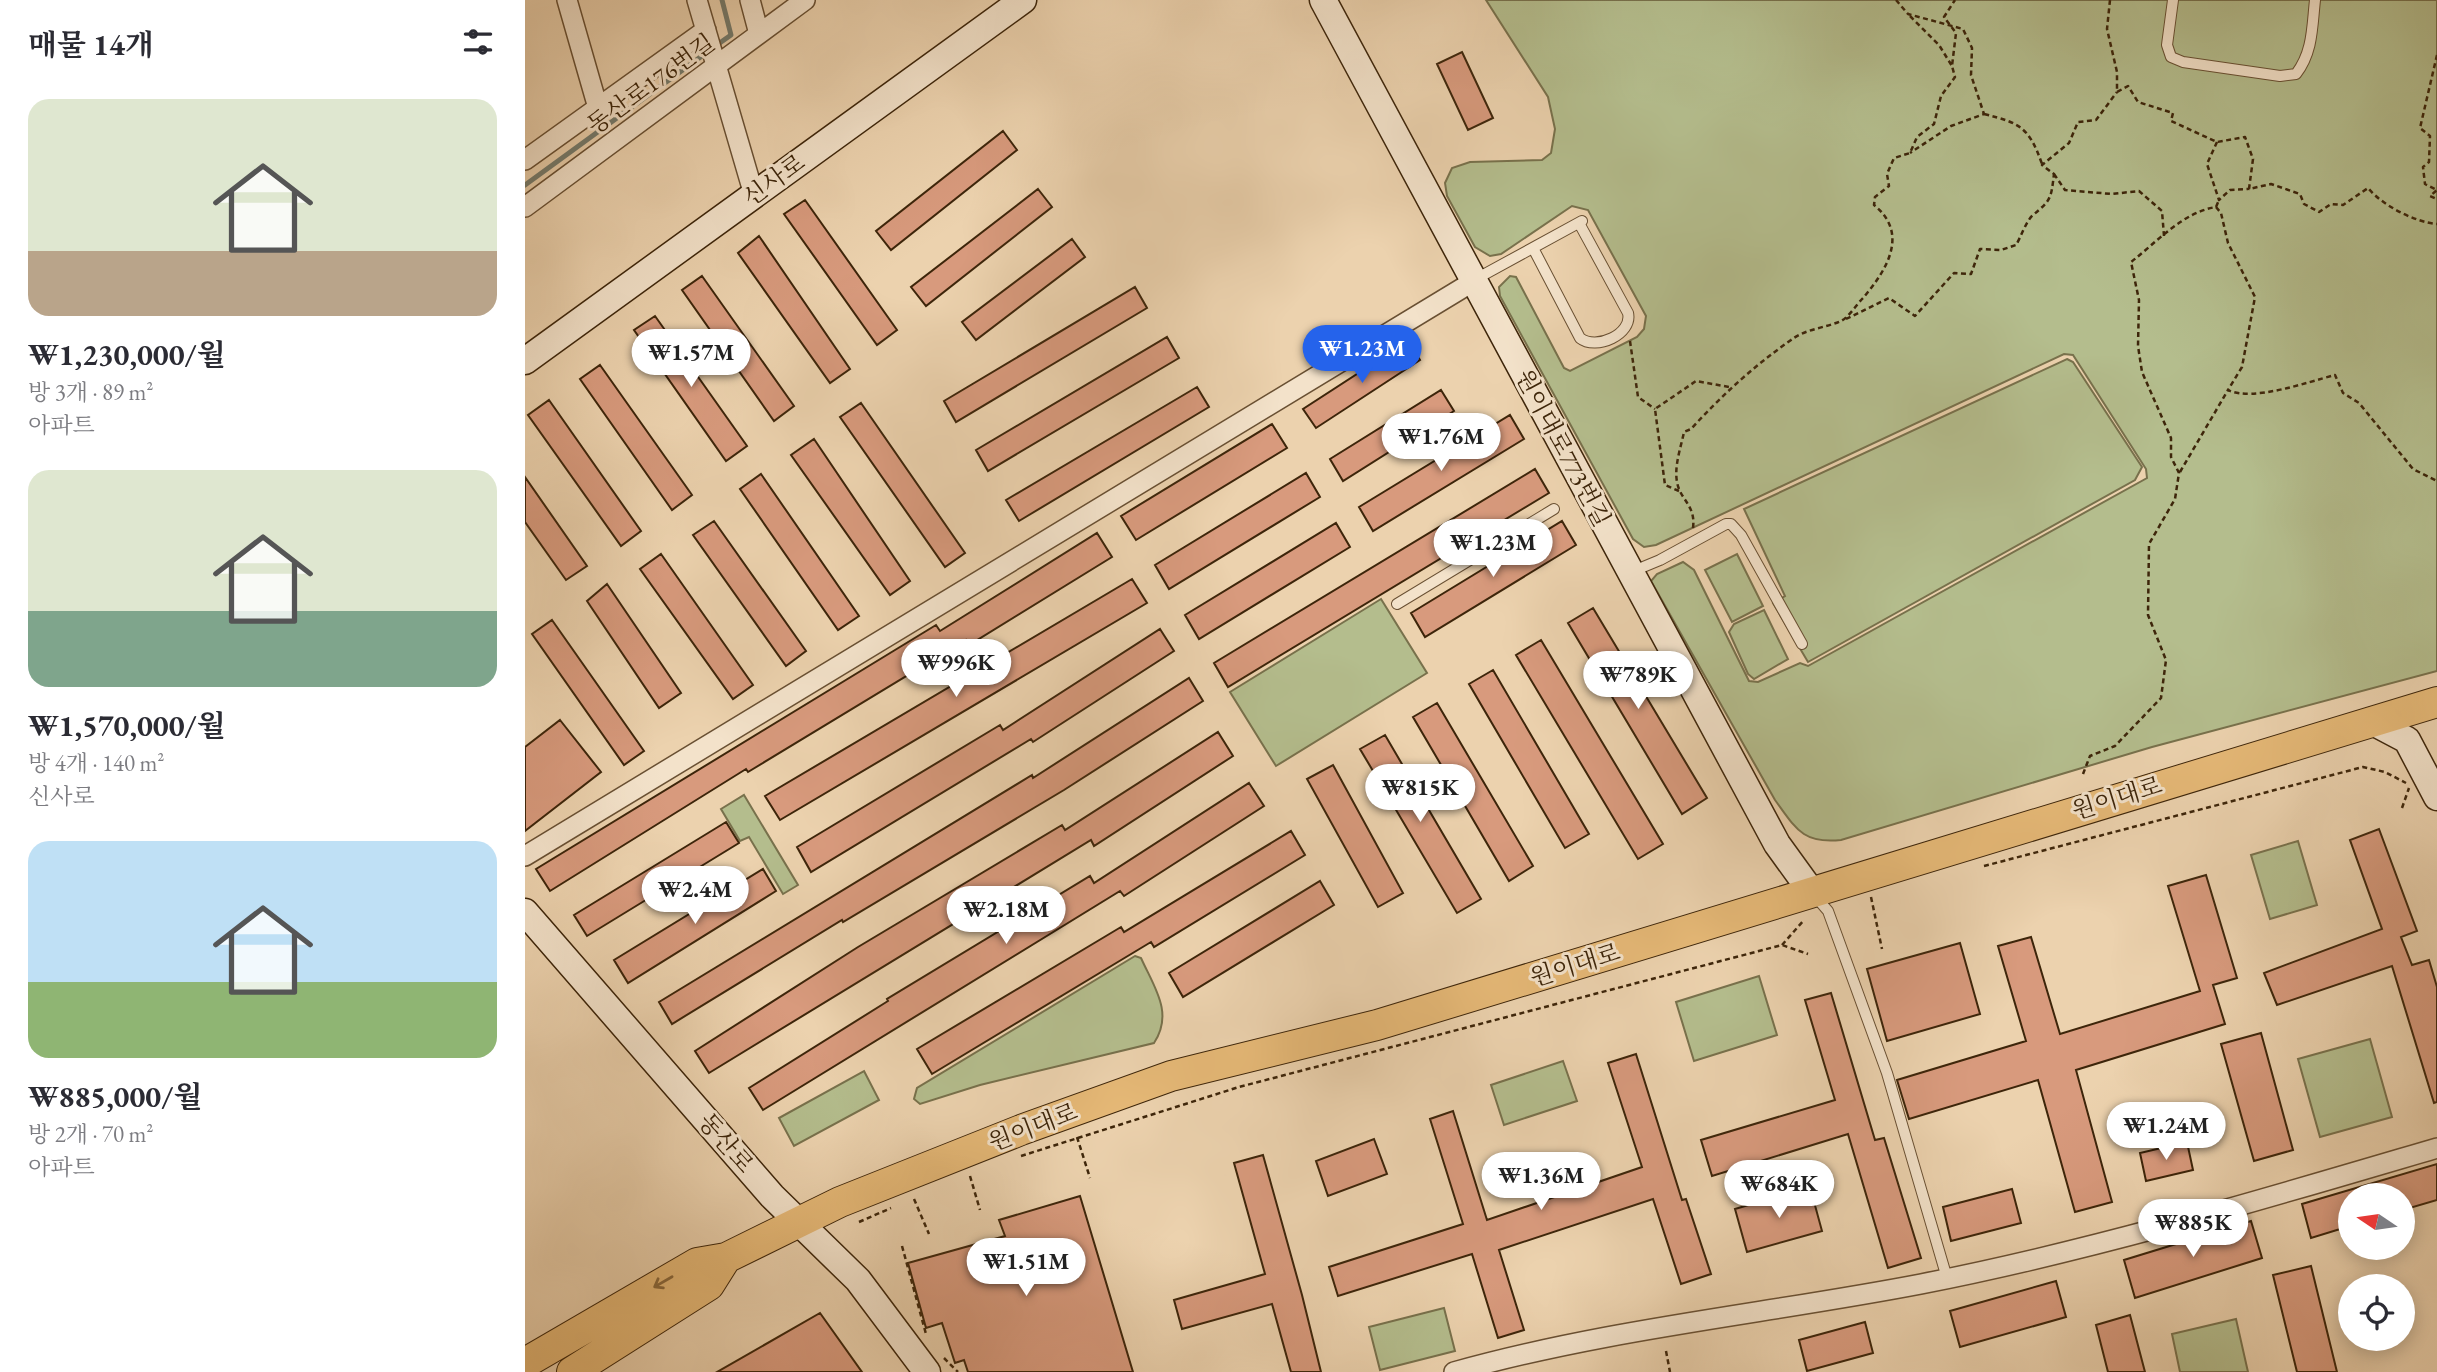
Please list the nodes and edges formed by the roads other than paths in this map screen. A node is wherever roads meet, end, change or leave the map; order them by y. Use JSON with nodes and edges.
{"nodes":[{"id":1,"x":567,"y":0,"type":"edge"},
{"id":2,"x":697,"y":0,"type":"edge"},
{"id":3,"x":750,"y":0,"type":"edge"},
{"id":4,"x":805,"y":0,"type":"edge"},
{"id":5,"x":1023,"y":0,"type":"edge"},
{"id":6,"x":1323,"y":0,"type":"edge"},
{"id":7,"x":2173,"y":0,"type":"edge"},
{"id":8,"x":2315,"y":0,"type":"edge"},
{"id":9,"x":707,"y":34,"type":"junction"},
{"id":10,"x":759,"y":34,"type":"junction"},
{"id":11,"x":715,"y":63,"type":"junction"},
{"id":12,"x":599,"y":108,"type":"junction"},
{"id":13,"x":525,"y":160,"type":"edge"},
{"id":14,"x":754,"y":195,"type":"junction"},
{"id":15,"x":525,"y":207,"type":"edge"},
{"id":16,"x":1533,"y":248,"type":"junction"},
{"id":17,"x":1474,"y":281,"type":"junction"},
{"id":18,"x":525,"y":361,"type":"edge"},
{"id":19,"x":1554,"y":509,"type":"dead end"},
{"id":20,"x":1630,"y":572,"type":"junction"},
{"id":21,"x":1397,"y":604,"type":"dead end"},
{"id":22,"x":1802,"y":644,"type":"dead end"},
{"id":23,"x":2437,"y":702,"type":"edge"},
{"id":24,"x":2371,"y":721,"type":"junction"},
{"id":25,"x":2437,"y":797,"type":"edge"},
{"id":26,"x":525,"y":856,"type":"edge"},
{"id":27,"x":1811,"y":891,"type":"junction"},
{"id":28,"x":525,"y":912,"type":"edge"},
{"id":29,"x":2437,"y":1148,"type":"edge"},
{"id":30,"x":798,"y":1222,"type":"junction"},
{"id":31,"x":726,"y":1258,"type":"junction"},
{"id":32,"x":1947,"y":1278,"type":"junction"},
{"id":33,"x":933,"y":1362,"type":"edge"},
{"id":34,"x":525,"y":1363,"type":"edge"},
{"id":35,"x":572,"y":1372,"type":"edge"},
{"id":36,"x":1454,"y":1372,"type":"edge"}],
"edges":[{"from":1,"to":12,"type":"street"},
{"from":2,"to":9,"type":"street"},
{"from":3,"to":10,"type":"street"},
{"from":4,"to":10,"type":"street","name":"동산로176번길"},
{"from":5,"to":14,"type":"main road","name":"신사로"},
{"from":6,"to":17,"type":"main road","name":"원이대로773번길"},
{"from":7,"to":8,"type":"lane"},
{"from":9,"to":11,"type":"street"},
{"from":9,"to":12,"type":"street"},
{"from":10,"to":11,"type":"street","name":"동산로176번길"},
{"from":11,"to":14,"type":"street"},
{"from":11,"to":15,"type":"street","name":"동산로176번길"},
{"from":12,"to":13,"type":"street"},
{"from":14,"to":18,"type":"main road","name":"신사로"},
{"from":16,"to":16,"type":"lane"},
{"from":16,"to":17,"type":"lane"},
{"from":17,"to":20,"type":"main road","name":"원이대로773번길"},
{"from":17,"to":26,"type":"street"},
{"from":19,"to":21,"type":"lane"},
{"from":20,"to":22,"type":"lane"},
{"from":20,"to":27,"type":"main road","name":"원이대로773번길"},
{"from":23,"to":24,"type":"main road","name":"원이대로"},
{"from":24,"to":25,"type":"main road"},
{"from":24,"to":27,"type":"main road","name":"원이대로"},
{"from":27,"to":30,"type":"main road","name":"원이대로"},
{"from":27,"to":32,"type":"lane"},
{"from":28,"to":30,"type":"main road","name":"동산로"},
{"from":29,"to":32,"type":"street"},
{"from":30,"to":31,"type":"main road","name":"원이대로"},
{"from":30,"to":33,"type":"main road","name":"동산로"},
{"from":31,"to":34,"type":"main road","name":"원이대로","one_way":true},
{"from":31,"to":35,"type":"main road","name":"원이대로"},
{"from":32,"to":36,"type":"street"}]}
